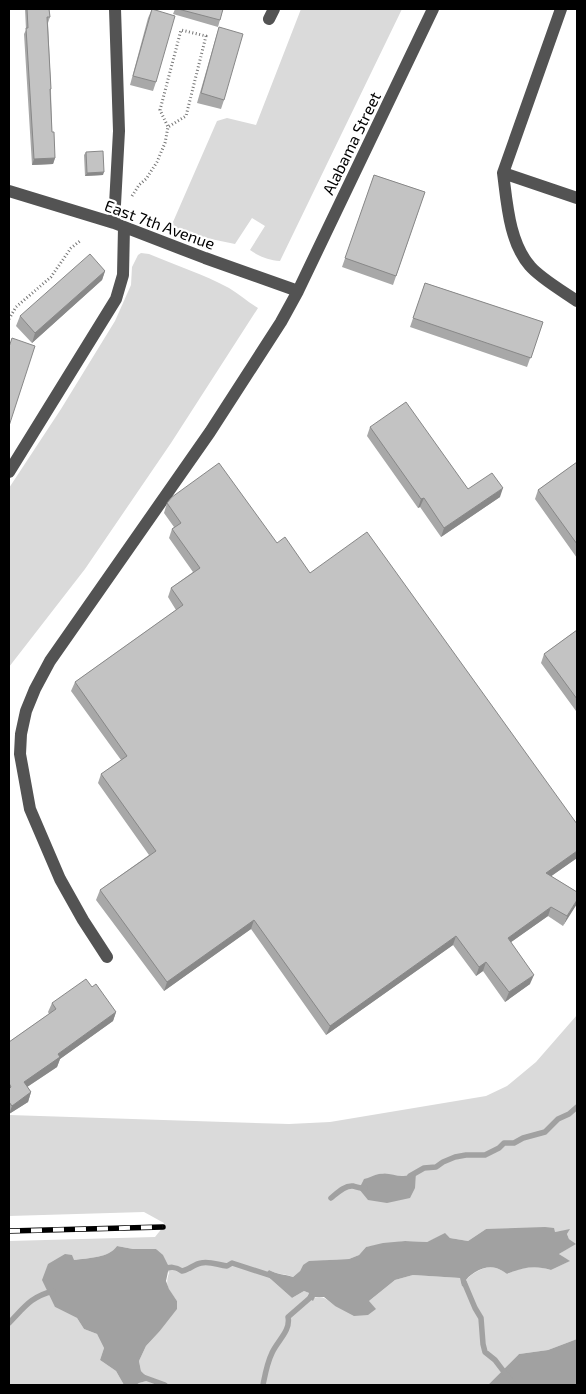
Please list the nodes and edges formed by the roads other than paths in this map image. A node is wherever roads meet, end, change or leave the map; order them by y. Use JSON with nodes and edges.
{"nodes":[{"id":1,"x":115,"y":9,"type":"edge"},
{"id":2,"x":433,"y":9,"type":"edge"},
{"id":3,"x":561,"y":9,"type":"edge"},
{"id":4,"x":503,"y":173,"type":"junction"},
{"id":5,"x":9,"y":191,"type":"edge"},
{"id":6,"x":577,"y":198,"type":"edge"},
{"id":7,"x":119,"y":225,"type":"junction"},
{"id":8,"x":298,"y":291,"type":"junction"},
{"id":9,"x":577,"y":301,"type":"edge"},
{"id":10,"x":9,"y":472,"type":"edge"},
{"id":11,"x":107,"y":957,"type":"dead end"}],
"edges":[{"from":1,"to":7,"type":"street"},
{"from":2,"to":8,"type":"street","name":"Alabama Street"},
{"from":3,"to":4,"type":"street"},
{"from":4,"to":6,"type":"street"},
{"from":4,"to":9,"type":"street"},
{"from":5,"to":7,"type":"street","name":"East 7th Avenue"},
{"from":7,"to":8,"type":"street","name":"East 7th Avenue"},
{"from":7,"to":10,"type":"street"},
{"from":8,"to":11,"type":"street","name":"Alabama Street"}]}
